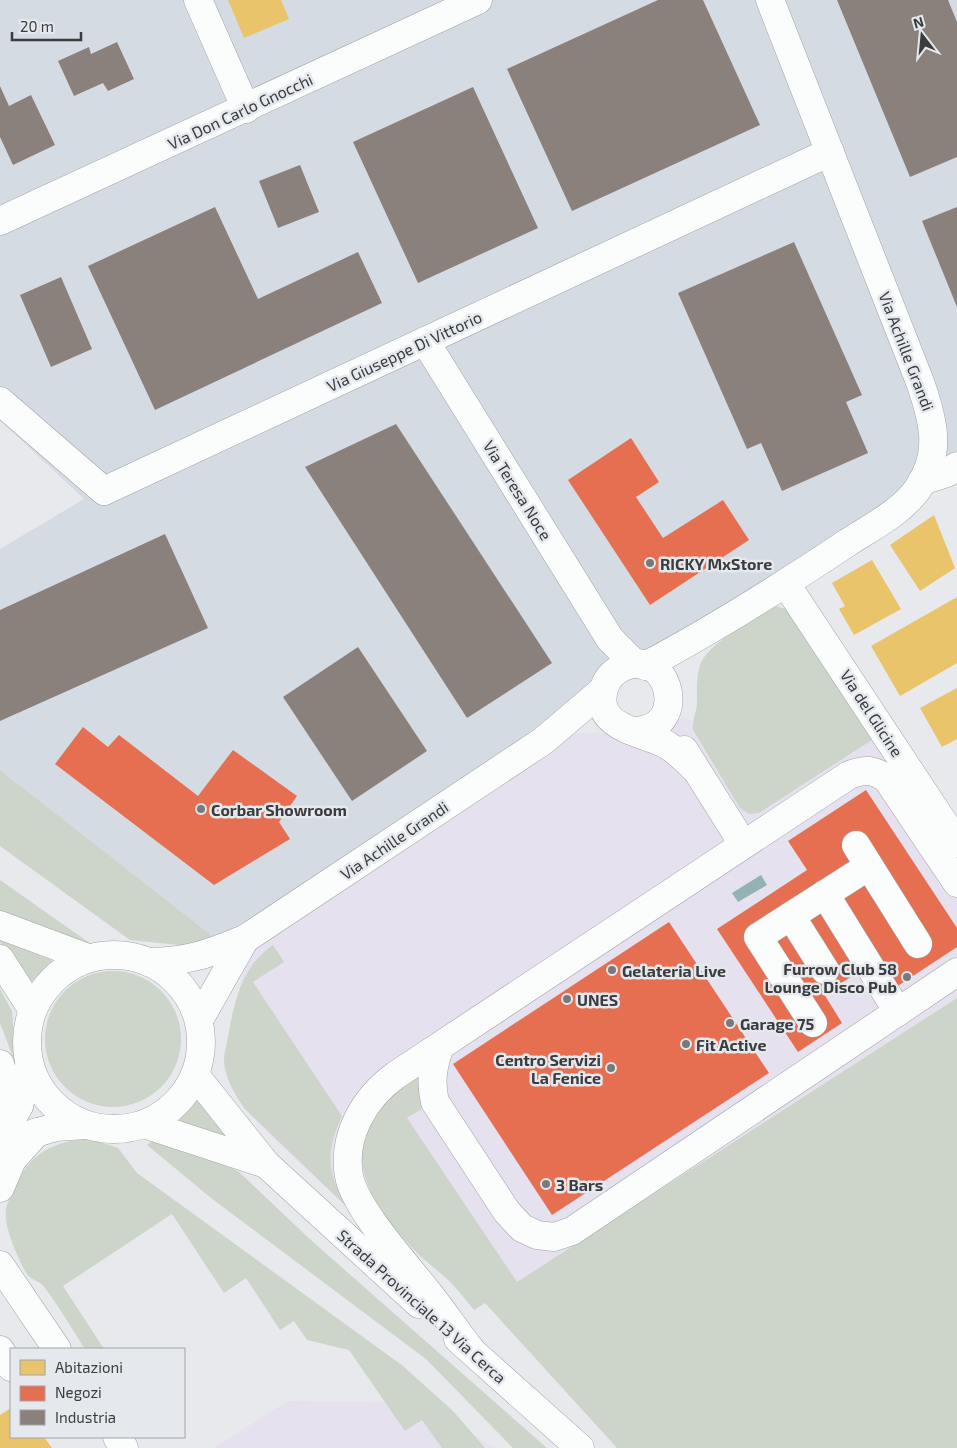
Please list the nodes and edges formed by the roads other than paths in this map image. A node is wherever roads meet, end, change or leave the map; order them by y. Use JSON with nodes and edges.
{"nodes":[{"id":1,"x":198,"y":0,"type":"edge"},
{"id":2,"x":478,"y":0,"type":"edge"},
{"id":3,"x":770,"y":0,"type":"edge"},
{"id":4,"x":246,"y":109,"type":"junction"},
{"id":5,"x":830,"y":152,"type":"junction"},
{"id":6,"x":0,"y":221,"type":"edge"},
{"id":7,"x":425,"y":341,"type":"junction"},
{"id":8,"x":0,"y":401,"type":"edge"},
{"id":9,"x":957,"y":466,"type":"edge"},
{"id":10,"x":922,"y":481,"type":"junction"},
{"id":11,"x":786,"y":584,"type":"junction"},
{"id":12,"x":702,"y":636,"type":"junction"},
{"id":13,"x":610,"y":639,"type":"junction"},
{"id":14,"x":640,"y":665,"type":"junction"},
{"id":15,"x":605,"y":685,"type":"junction"},
{"id":16,"x":669,"y":696,"type":"junction"},
{"id":17,"x":626,"y":729,"type":"junction"},
{"id":18,"x":543,"y":741,"type":"junction"},
{"id":19,"x":693,"y":767,"type":"junction"},
{"id":20,"x":957,"y":843,"type":"edge"},
{"id":21,"x":743,"y":844,"type":"junction"},
{"id":22,"x":957,"y":883,"type":"edge"},
{"id":23,"x":825,"y":894,"type":"junction"},
{"id":24,"x":791,"y":916,"type":"junction"},
{"id":25,"x":0,"y":924,"type":"edge"},
{"id":26,"x":245,"y":939,"type":"junction"},
{"id":27,"x":918,"y":944,"type":"dead end"},
{"id":28,"x":88,"y":958,"type":"junction"},
{"id":29,"x":0,"y":959,"type":"edge"},
{"id":30,"x":149,"y":962,"type":"junction"},
{"id":31,"x":825,"y":970,"type":"dead end"},
{"id":32,"x":957,"y":972,"type":"edge"},
{"id":33,"x":32,"y":1010,"type":"junction"},
{"id":34,"x":898,"y":1012,"type":"junction"},
{"id":35,"x":199,"y":1020,"type":"junction"},
{"id":36,"x":813,"y":1024,"type":"dead end"},
{"id":37,"x":440,"y":1046,"type":"junction"},
{"id":38,"x":0,"y":1064,"type":"edge"},
{"id":39,"x":29,"y":1065,"type":"junction"},
{"id":40,"x":195,"y":1075,"type":"junction"},
{"id":41,"x":144,"y":1124,"type":"junction"},
{"id":42,"x":85,"y":1125,"type":"junction"},
{"id":43,"x":37,"y":1132,"type":"junction"},
{"id":44,"x":3,"y":1136,"type":"edge"},
{"id":45,"x":266,"y":1164,"type":"junction"},
{"id":46,"x":0,"y":1188,"type":"edge"},
{"id":47,"x":0,"y":1245,"type":"edge"},
{"id":48,"x":0,"y":1265,"type":"edge"},
{"id":49,"x":19,"y":1292,"type":"junction"},
{"id":50,"x":56,"y":1348,"type":"edge"},
{"id":51,"x":0,"y":1350,"type":"edge"},
{"id":52,"x":471,"y":1350,"type":"junction"},
{"id":53,"x":10,"y":1365,"type":"edge"},
{"id":54,"x":580,"y":1448,"type":"edge"}],
"edges":[{"from":1,"to":4,"type":"street"},
{"from":2,"to":4,"type":"street","name":"Via Don Carlo Gnocchi"},
{"from":3,"to":5,"type":"street","name":"Via Achille Grandi"},
{"from":4,"to":6,"type":"street","name":"Via Don Carlo Gnocchi"},
{"from":5,"to":7,"type":"street","name":"Via Giuseppe Di Vittorio"},
{"from":5,"to":10,"type":"street","name":"Via Achille Grandi"},
{"from":7,"to":8,"type":"street","name":"Via Giuseppe Di Vittorio"},
{"from":7,"to":13,"type":"street","name":"Via Teresa Noce"},
{"from":9,"to":10,"type":"street"},
{"from":10,"to":11,"type":"street","name":"Via Achille Grandi"},
{"from":11,"to":12,"type":"street","name":"Via Achille Grandi"},
{"from":11,"to":20,"type":"street","name":"Via del Glicine"},
{"from":12,"to":14,"type":"street","name":"Via Achille Grandi"},
{"from":12,"to":16,"type":"street"},
{"from":13,"to":14,"type":"street"},
{"from":13,"to":15,"type":"street"},
{"from":14,"to":15,"type":"street"},
{"from":14,"to":16,"type":"street"},
{"from":15,"to":17,"type":"street"},
{"from":15,"to":18,"type":"street"},
{"from":16,"to":17,"type":"street"},
{"from":16,"to":19,"type":"street"},
{"from":17,"to":18,"type":"street"},
{"from":17,"to":19,"type":"street"},
{"from":18,"to":26,"type":"street","name":"Via Achille Grandi"},
{"from":19,"to":21,"type":"street"},
{"from":21,"to":22,"type":"street"},
{"from":21,"to":37,"type":"street"},
{"from":23,"to":24,"type":"street"},
{"from":23,"to":27,"type":"street"},
{"from":23,"to":34,"type":"street"},
{"from":24,"to":31,"type":"street"},
{"from":24,"to":36,"type":"street"},
{"from":25,"to":28,"type":"street","name":"Strada Provinciale 13 Via Cerca"},
{"from":26,"to":30,"type":"street","name":"Via Achille Grandi"},
{"from":26,"to":35,"type":"street","name":"Via Achille Grandi"},
{"from":28,"to":30,"type":"street","name":"Strada Provinciale 13 Via Cerca"},
{"from":28,"to":33,"type":"street","name":"Strada Provinciale 13 Via Cerca"},
{"from":29,"to":33,"type":"street"},
{"from":30,"to":35,"type":"street","name":"Strada Provinciale 13 Via Cerca"},
{"from":32,"to":34,"type":"street"},
{"from":33,"to":39,"type":"street","name":"Strada Provinciale 13 Via Cerca"},
{"from":34,"to":37,"type":"street"},
{"from":35,"to":40,"type":"street","name":"Strada Provinciale 13 Via Cerca"},
{"from":37,"to":52,"type":"street"},
{"from":38,"to":44,"type":"street"},
{"from":39,"to":42,"type":"street","name":"Strada Provinciale 13 Via Cerca"},
{"from":39,"to":44,"type":"street"},
{"from":40,"to":41,"type":"street","name":"Strada Provinciale 13 Via Cerca"},
{"from":40,"to":45,"type":"street","name":"Strada Provinciale 13 Via Cerca"},
{"from":41,"to":42,"type":"street","name":"Strada Provinciale 13 Via Cerca"},
{"from":41,"to":45,"type":"street","name":"Strada Provinciale 13 Via Cerca"},
{"from":42,"to":43,"type":"street"},
{"from":43,"to":44,"type":"street"},
{"from":43,"to":46,"type":"street"},
{"from":45,"to":52,"type":"street","name":"Strada Provinciale 13 Via Cerca"},
{"from":47,"to":49,"type":"street"},
{"from":48,"to":49,"type":"street"},
{"from":49,"to":50,"type":"street"},
{"from":51,"to":53,"type":"street"},
{"from":52,"to":54,"type":"street","name":"Strada Provinciale 13 Via Cerca"}]}
